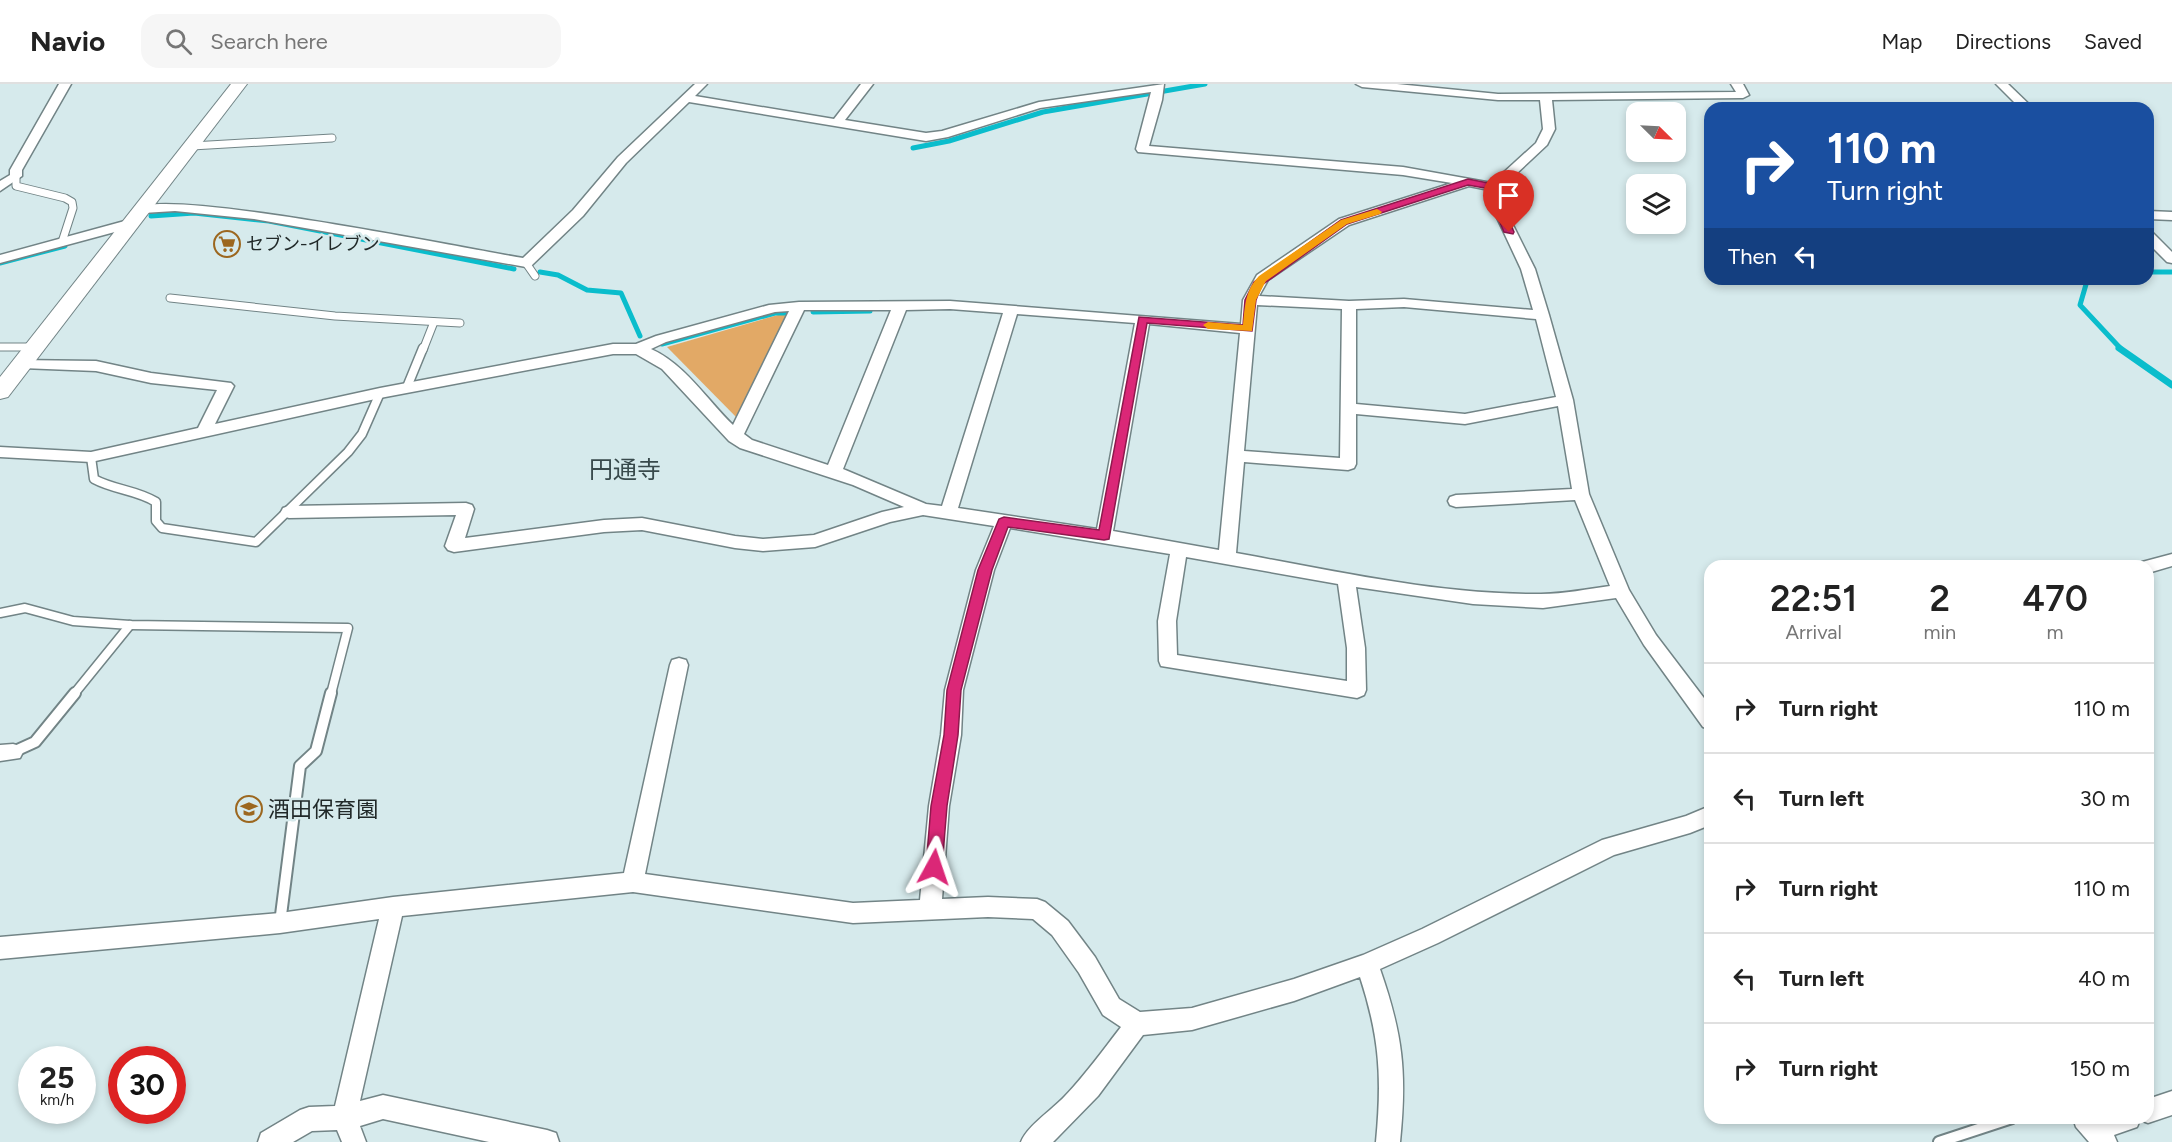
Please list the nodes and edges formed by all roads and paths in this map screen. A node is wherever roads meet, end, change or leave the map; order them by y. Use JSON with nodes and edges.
{"nodes":[{"id":1,"x":65,"y":84,"type":"edge"},
{"id":2,"x":239,"y":84,"type":"edge"},
{"id":3,"x":700,"y":84,"type":"edge"},
{"id":4,"x":867,"y":84,"type":"edge"},
{"id":5,"x":1362,"y":84,"type":"edge"},
{"id":6,"x":1737,"y":84,"type":"edge"},
{"id":7,"x":2002,"y":84,"type":"edge"},
{"id":8,"x":1158,"y":86,"type":"edge"},
{"id":9,"x":686,"y":98,"type":"junction"},
{"id":10,"x":1546,"y":99,"type":"junction"},
{"id":11,"x":2021,"y":102,"type":"edge"},
{"id":12,"x":836,"y":124,"type":"junction"},
{"id":13,"x":332,"y":138,"type":"dead end"},
{"id":14,"x":192,"y":146,"type":"junction"},
{"id":15,"x":0,"y":168,"type":"edge"},
{"id":16,"x":16,"y":173,"type":"junction"},
{"id":17,"x":1468,"y":182,"type":"junction"},
{"id":18,"x":0,"y":187,"type":"edge"},
{"id":19,"x":1495,"y":187,"type":"junction"},
{"id":20,"x":2154,"y":215,"type":"edge"},
{"id":21,"x":137,"y":216,"type":"junction"},
{"id":22,"x":2172,"y":216,"type":"edge"},
{"id":23,"x":62,"y":242,"type":"junction"},
{"id":24,"x":2154,"y":242,"type":"edge"},
{"id":25,"x":0,"y":259,"type":"edge"},
{"id":26,"x":2172,"y":259,"type":"edge"},
{"id":27,"x":526,"y":263,"type":"junction"},
{"id":28,"x":535,"y":276,"type":"dead end"},
{"id":29,"x":170,"y":298,"type":"dead end"},
{"id":30,"x":1250,"y":300,"type":"junction"},
{"id":31,"x":1350,"y":305,"type":"junction"},
{"id":32,"x":799,"y":306,"type":"junction"},
{"id":33,"x":900,"y":306,"type":"junction"},
{"id":34,"x":1011,"y":309,"type":"junction"},
{"id":35,"x":1542,"y":315,"type":"junction"},
{"id":36,"x":1143,"y":319,"type":"junction"},
{"id":37,"x":434,"y":322,"type":"junction"},
{"id":38,"x":460,"y":323,"type":"dead end"},
{"id":39,"x":1248,"y":329,"type":"junction"},
{"id":40,"x":0,"y":347,"type":"edge"},
{"id":41,"x":35,"y":347,"type":"junction"},
{"id":42,"x":638,"y":349,"type":"junction"},
{"id":43,"x":22,"y":363,"type":"junction"},
{"id":44,"x":407,"y":387,"type":"junction"},
{"id":45,"x":0,"y":392,"type":"edge"},
{"id":46,"x":380,"y":393,"type":"junction"},
{"id":47,"x":1565,"y":400,"type":"junction"},
{"id":48,"x":1348,"y":408,"type":"junction"},
{"id":49,"x":202,"y":433,"type":"junction"},
{"id":50,"x":735,"y":437,"type":"junction"},
{"id":51,"x":0,"y":452,"type":"edge"},
{"id":52,"x":1234,"y":456,"type":"junction"},
{"id":53,"x":91,"y":457,"type":"junction"},
{"id":54,"x":833,"y":473,"type":"junction"},
{"id":55,"x":1581,"y":494,"type":"junction"},
{"id":56,"x":1456,"y":501,"type":"dead end"},
{"id":57,"x":923,"y":509,"type":"junction"},
{"id":58,"x":289,"y":512,"type":"junction"},
{"id":59,"x":948,"y":514,"type":"junction"},
{"id":60,"x":1004,"y":522,"type":"junction"},
{"id":61,"x":1104,"y":536,"type":"junction"},
{"id":62,"x":1179,"y":550,"type":"junction"},
{"id":63,"x":1227,"y":558,"type":"junction"},
{"id":64,"x":2172,"y":560,"type":"edge"},
{"id":65,"x":2154,"y":565,"type":"edge"},
{"id":66,"x":1346,"y":579,"type":"junction"},
{"id":67,"x":1621,"y":591,"type":"junction"},
{"id":68,"x":0,"y":613,"type":"edge"},
{"id":69,"x":130,"y":625,"type":"junction"},
{"id":70,"x":679,"y":665,"type":"dead end"},
{"id":71,"x":1704,"y":713,"type":"edge"},
{"id":72,"x":6,"y":753,"type":"edge"},
{"id":73,"x":1704,"y":818,"type":"edge"},
{"id":74,"x":633,"y":882,"type":"junction"},
{"id":75,"x":393,"y":907,"type":"junction"},
{"id":76,"x":930,"y":908,"type":"junction"},
{"id":77,"x":280,"y":922,"type":"junction"},
{"id":78,"x":0,"y":948,"type":"edge"},
{"id":79,"x":1367,"y":964,"type":"junction"},
{"id":80,"x":1137,"y":1024,"type":"junction"},
{"id":81,"x":2172,"y":1103,"type":"edge"},
{"id":82,"x":2154,"y":1109,"type":"edge"},
{"id":83,"x":344,"y":1118,"type":"junction"},
{"id":84,"x":1994,"y":1124,"type":"edge"},
{"id":85,"x":2110,"y":1124,"type":"edge"},
{"id":86,"x":2095,"y":1129,"type":"edge"},
{"id":87,"x":270,"y":1142,"type":"edge"},
{"id":88,"x":354,"y":1142,"type":"edge"},
{"id":89,"x":547,"y":1142,"type":"edge"},
{"id":90,"x":1033,"y":1142,"type":"edge"},
{"id":91,"x":1388,"y":1142,"type":"edge"},
{"id":92,"x":1939,"y":1142,"type":"edge"}],
"edges":[{"from":1,"to":16,"type":"street"},
{"from":2,"to":14,"type":"street"},
{"from":3,"to":9,"type":"street"},
{"from":4,"to":12,"type":"street"},
{"from":5,"to":10,"type":"street"},
{"from":6,"to":10,"type":"street"},
{"from":7,"to":11,"type":"street"},
{"from":8,"to":12,"type":"street"},
{"from":8,"to":17,"type":"street"},
{"from":9,"to":12,"type":"street"},
{"from":9,"to":27,"type":"street"},
{"from":10,"to":19,"type":"street"},
{"from":13,"to":14,"type":"lane"},
{"from":14,"to":21,"type":"street"},
{"from":15,"to":16,"type":"street"},
{"from":16,"to":18,"type":"street"},
{"from":16,"to":23,"type":"lane"},
{"from":17,"to":19,"type":"street"},
{"from":17,"to":30,"type":"street"},
{"from":19,"to":35,"type":"street"},
{"from":20,"to":22,"type":"street"},
{"from":21,"to":23,"type":"street"},
{"from":21,"to":27,"type":"street"},
{"from":21,"to":41,"type":"street"},
{"from":23,"to":25,"type":"street"},
{"from":24,"to":26,"type":"street"},
{"from":27,"to":28,"type":"lane"},
{"from":29,"to":37,"type":"lane"},
{"from":30,"to":31,"type":"street"},
{"from":30,"to":39,"type":"street"},
{"from":31,"to":35,"type":"street"},
{"from":31,"to":48,"type":"street"},
{"from":32,"to":33,"type":"street"},
{"from":32,"to":42,"type":"street"},
{"from":32,"to":50,"type":"street"},
{"from":33,"to":34,"type":"street"},
{"from":33,"to":54,"type":"street"},
{"from":34,"to":36,"type":"street"},
{"from":34,"to":59,"type":"street"},
{"from":35,"to":47,"type":"street"},
{"from":36,"to":39,"type":"street"},
{"from":36,"to":61,"type":"street"},
{"from":37,"to":38,"type":"lane"},
{"from":37,"to":44,"type":"lane"},
{"from":39,"to":52,"type":"street"},
{"from":40,"to":41,"type":"lane"},
{"from":41,"to":43,"type":"street"},
{"from":42,"to":44,"type":"street"},
{"from":42,"to":50,"type":"street"},
{"from":43,"to":45,"type":"street"},
{"from":43,"to":49,"type":"street"},
{"from":44,"to":46,"type":"street"},
{"from":46,"to":49,"type":"street"},
{"from":46,"to":58,"type":"lane"},
{"from":47,"to":48,"type":"street"},
{"from":47,"to":55,"type":"street"},
{"from":48,"to":52,"type":"street"},
{"from":49,"to":53,"type":"street"},
{"from":50,"to":54,"type":"street"},
{"from":51,"to":53,"type":"street"},
{"from":52,"to":63,"type":"street"},
{"from":53,"to":58,"type":"lane"},
{"from":54,"to":57,"type":"street"},
{"from":55,"to":56,"type":"street"},
{"from":55,"to":67,"type":"street"},
{"from":57,"to":58,"type":"street"},
{"from":57,"to":59,"type":"street"},
{"from":59,"to":60,"type":"street"},
{"from":60,"to":61,"type":"street"},
{"from":60,"to":76,"type":"street"},
{"from":61,"to":62,"type":"street"},
{"from":62,"to":63,"type":"street"},
{"from":62,"to":66,"type":"street"},
{"from":63,"to":66,"type":"street"},
{"from":64,"to":65,"type":"street"},
{"from":66,"to":67,"type":"street"},
{"from":67,"to":71,"type":"street"},
{"from":68,"to":69,"type":"lane"},
{"from":69,"to":72,"type":"lane"},
{"from":69,"to":77,"type":"lane"},
{"from":70,"to":74,"type":"street"},
{"from":73,"to":79,"type":"street"},
{"from":74,"to":75,"type":"street"},
{"from":74,"to":76,"type":"street"},
{"from":75,"to":77,"type":"street"},
{"from":75,"to":83,"type":"street"},
{"from":76,"to":80,"type":"street"},
{"from":77,"to":78,"type":"street"},
{"from":79,"to":80,"type":"street"},
{"from":79,"to":91,"type":"street"},
{"from":80,"to":90,"type":"street"},
{"from":81,"to":82,"type":"street"},
{"from":83,"to":87,"type":"street"},
{"from":83,"to":88,"type":"street"},
{"from":83,"to":89,"type":"street"},
{"from":84,"to":92,"type":"lane"},
{"from":85,"to":86,"type":"street"}]}
